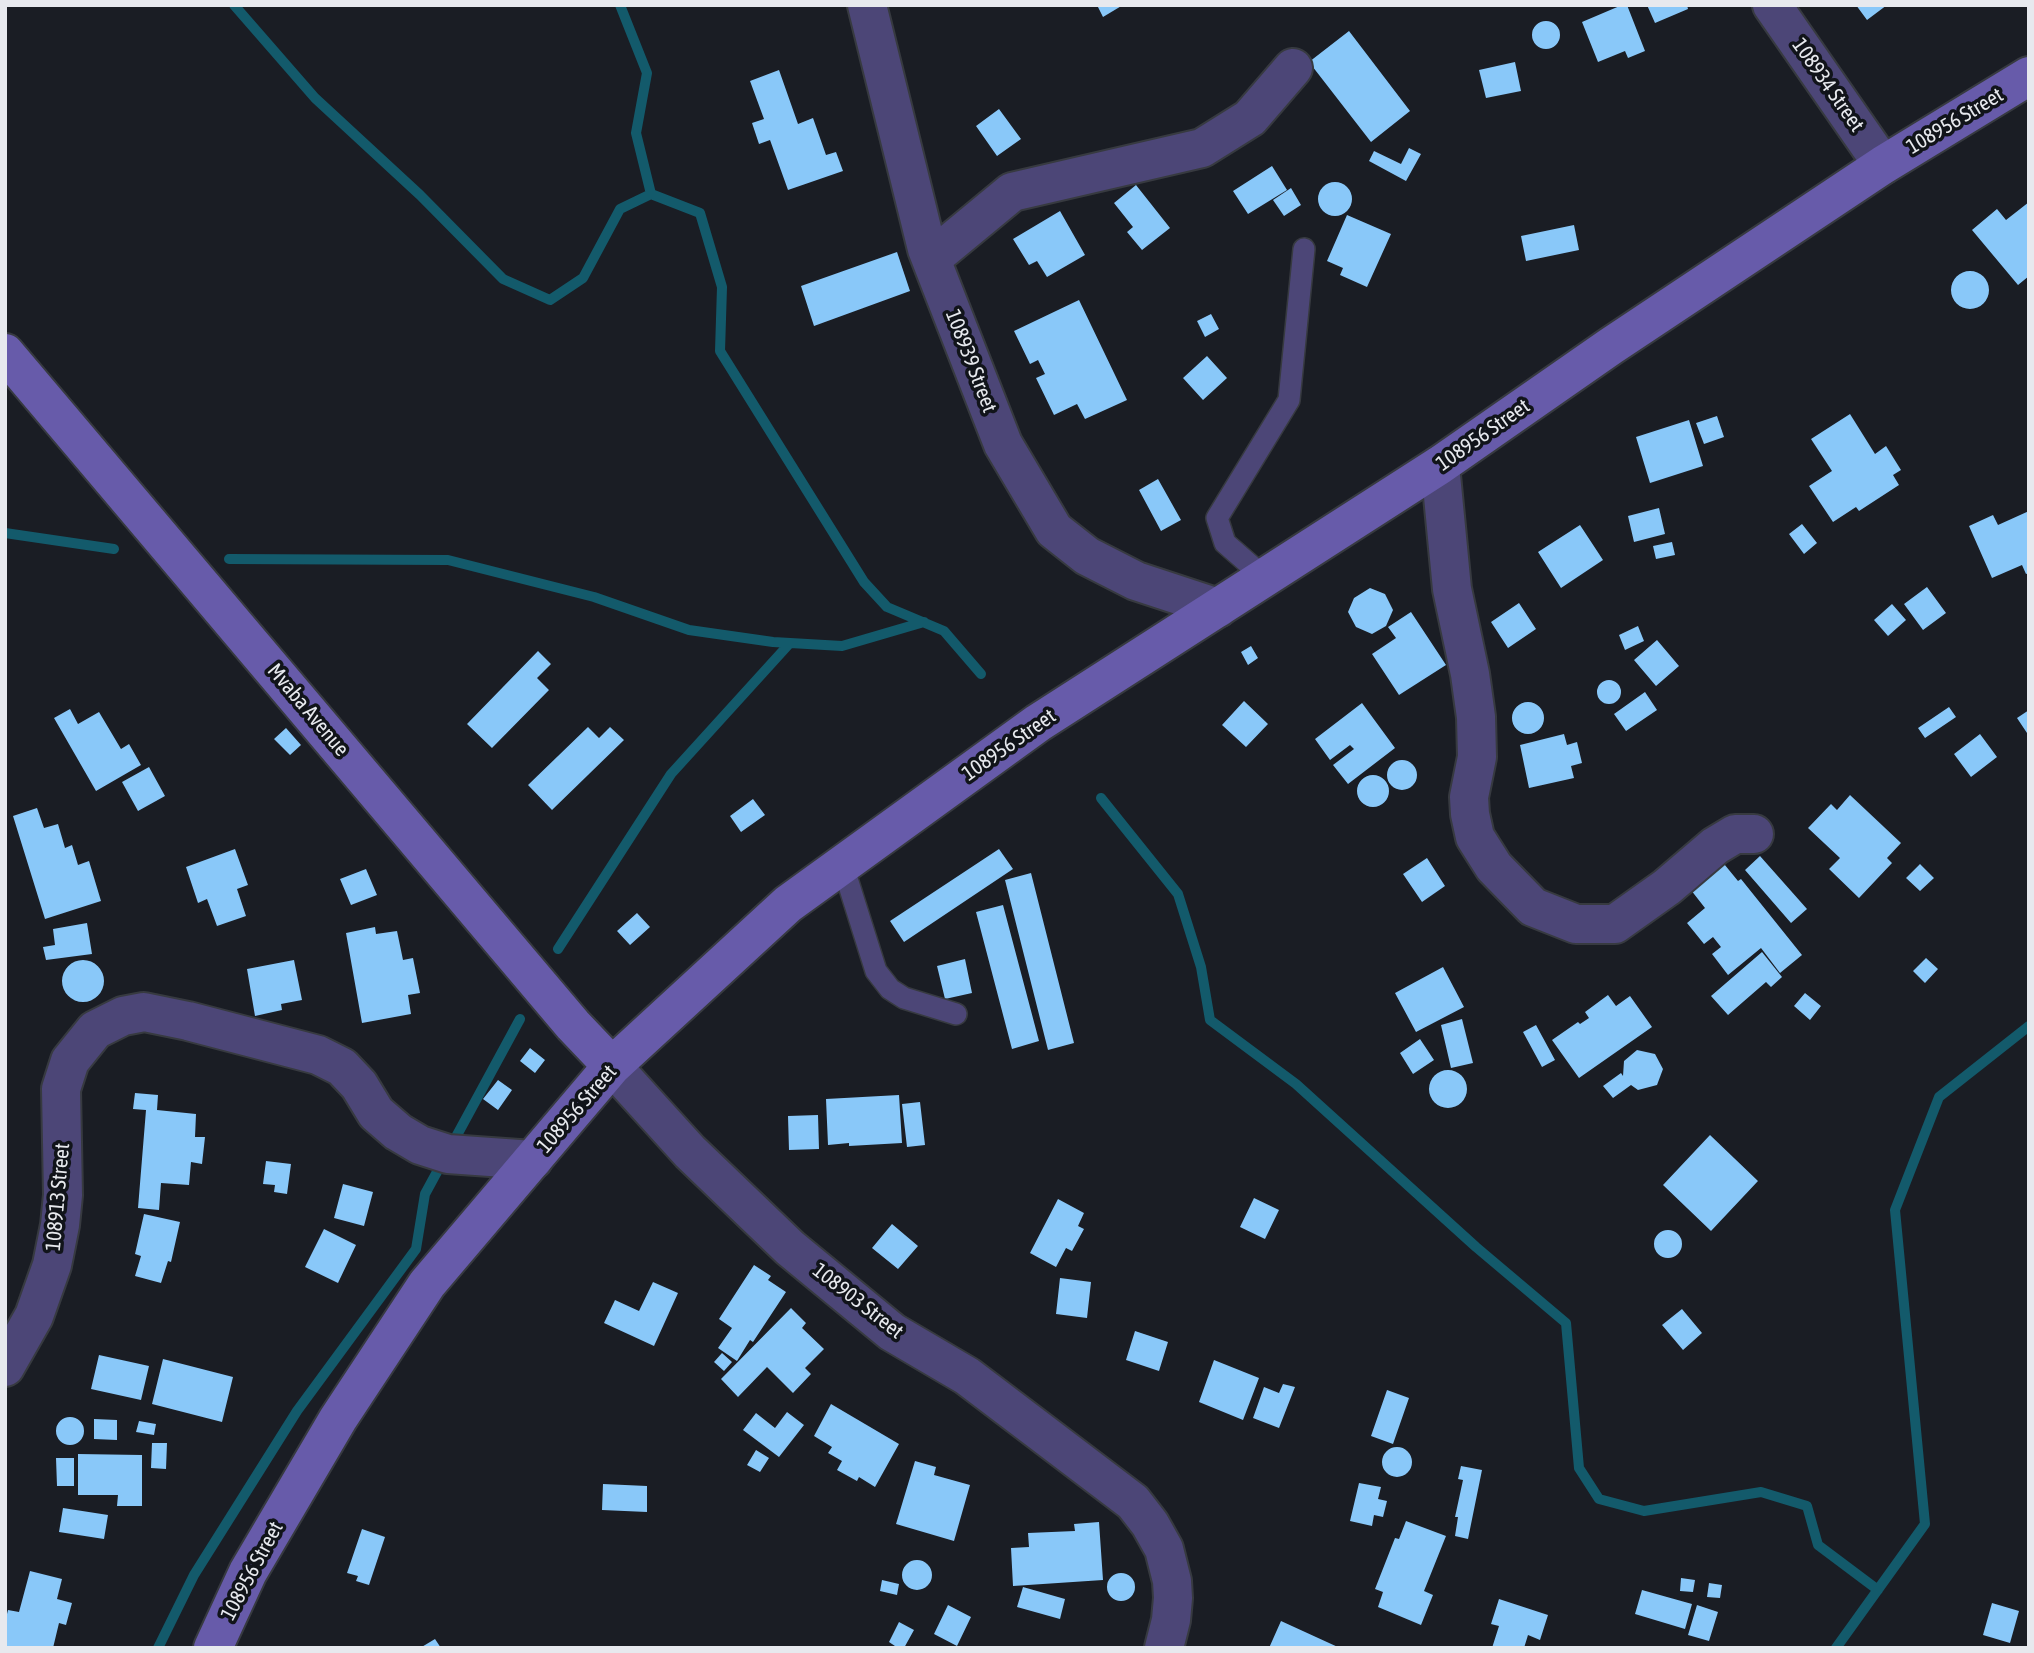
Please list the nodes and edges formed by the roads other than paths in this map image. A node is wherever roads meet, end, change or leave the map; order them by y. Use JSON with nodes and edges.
{"nodes":[{"id":1,"x":867,"y":5,"type":"edge"},
{"id":2,"x":1772,"y":5,"type":"edge"},
{"id":3,"x":1293,"y":68,"type":"dead end"},
{"id":4,"x":2029,"y":76,"type":"edge"},
{"id":5,"x":1883,"y":165,"type":"junction"},
{"id":6,"x":1304,"y":249,"type":"dead end"},
{"id":7,"x":931,"y":259,"type":"junction"},
{"id":8,"x":5,"y":353,"type":"edge"},
{"id":9,"x":1440,"y":465,"type":"junction"},
{"id":10,"x":1264,"y":577,"type":"junction"},
{"id":11,"x":1217,"y":608,"type":"junction"},
{"id":12,"x":1754,"y":834,"type":"dead end"},
{"id":13,"x":842,"y":863,"type":"junction"},
{"id":14,"x":956,"y":1014,"type":"dead end"},
{"id":15,"x":612,"y":1066,"type":"junction"},
{"id":16,"x":533,"y":1160,"type":"junction"},
{"id":17,"x":5,"y":1367,"type":"edge"},
{"id":18,"x":213,"y":1648,"type":"edge"},
{"id":19,"x":1164,"y":1648,"type":"edge"}],
"edges":[{"from":1,"to":7,"type":"street","name":"108939 Street"},
{"from":2,"to":5,"type":"street","name":"108934 Street"},
{"from":3,"to":7,"type":"street"},
{"from":4,"to":5,"type":"street","name":"108956 Street"},
{"from":5,"to":9,"type":"street","name":"108956 Street"},
{"from":6,"to":10,"type":"lane"},
{"from":7,"to":11,"type":"street","name":"108939 Street"},
{"from":8,"to":15,"type":"street","name":"Mvaba Avenue"},
{"from":9,"to":10,"type":"street","name":"108956 Street"},
{"from":9,"to":12,"type":"street"},
{"from":10,"to":11,"type":"street","name":"108956 Street"},
{"from":11,"to":13,"type":"street","name":"108956 Street"},
{"from":13,"to":14,"type":"lane"},
{"from":13,"to":15,"type":"street","name":"108956 Street"},
{"from":15,"to":16,"type":"street","name":"108956 Street"},
{"from":15,"to":19,"type":"street","name":"108903 Street"},
{"from":16,"to":17,"type":"street","name":"108913 Street"},
{"from":16,"to":18,"type":"street","name":"108956 Street"}]}
